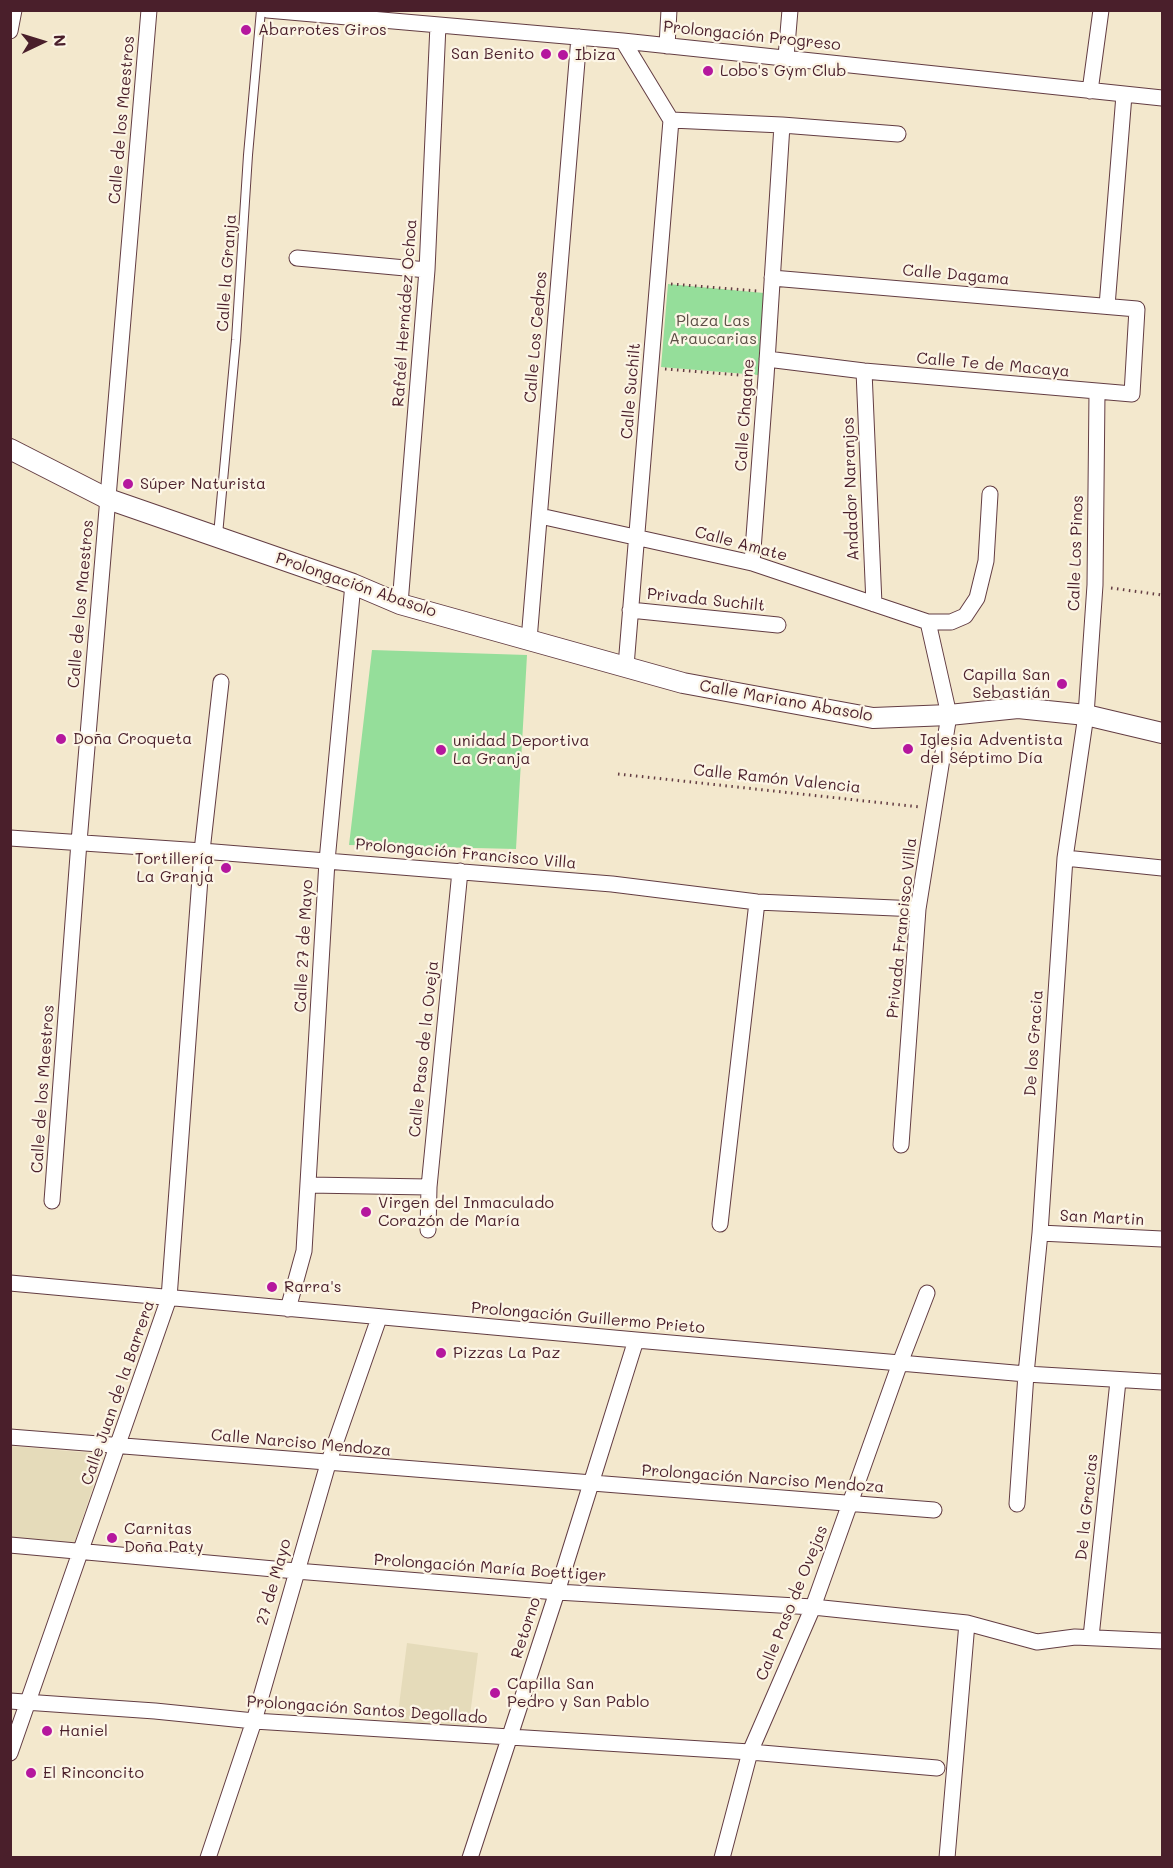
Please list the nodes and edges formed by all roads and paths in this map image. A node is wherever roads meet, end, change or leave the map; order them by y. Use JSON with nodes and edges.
{"nodes":[{"id":1,"x":14,"y":10,"type":"edge"},
{"id":2,"x":149,"y":10,"type":"edge"},
{"id":3,"x":261,"y":10,"type":"edge"},
{"id":4,"x":267,"y":10,"type":"edge"},
{"id":5,"x":669,"y":10,"type":"edge"},
{"id":6,"x":790,"y":10,"type":"edge"},
{"id":7,"x":1101,"y":10,"type":"edge"},
{"id":8,"x":329,"y":13,"type":"edge"},
{"id":9,"x":410,"y":17,"type":"edge"},
{"id":10,"x":438,"y":25,"type":"junction"},
{"id":11,"x":10,"y":31,"type":"edge"},
{"id":12,"x":579,"y":37,"type":"junction"},
{"id":13,"x":623,"y":41,"type":"junction"},
{"id":14,"x":666,"y":46,"type":"junction"},
{"id":15,"x":786,"y":57,"type":"junction"},
{"id":16,"x":1090,"y":91,"type":"junction"},
{"id":17,"x":1124,"y":94,"type":"junction"},
{"id":18,"x":1162,"y":98,"type":"edge"},
{"id":19,"x":671,"y":120,"type":"junction"},
{"id":20,"x":782,"y":125,"type":"junction"},
{"id":21,"x":898,"y":134,"type":"dead end"},
{"id":22,"x":297,"y":258,"type":"dead end"},
{"id":23,"x":427,"y":270,"type":"junction"},
{"id":24,"x":658,"y":283,"type":"junction"},
{"id":25,"x":771,"y":285,"type":"junction"},
{"id":26,"x":1107,"y":306,"type":"junction"},
{"id":27,"x":1137,"y":309,"type":"joint"},
{"id":28,"x":767,"y":359,"type":"junction"},
{"id":29,"x":651,"y":368,"type":"junction"},
{"id":30,"x":864,"y":371,"type":"junction"},
{"id":31,"x":766,"y":377,"type":"junction"},
{"id":32,"x":1097,"y":393,"type":"junction"},
{"id":33,"x":10,"y":449,"type":"edge"},
{"id":34,"x":990,"y":494,"type":"dead end"},
{"id":35,"x":108,"y":499,"type":"junction"},
{"id":36,"x":540,"y":516,"type":"junction"},
{"id":37,"x":218,"y":537,"type":"junction"},
{"id":38,"x":637,"y":537,"type":"junction"},
{"id":39,"x":752,"y":563,"type":"junction"},
{"id":40,"x":353,"y":584,"type":"junction"},
{"id":41,"x":1095,"y":585,"type":"junction"},
{"id":42,"x":1162,"y":595,"type":"edge"},
{"id":43,"x":400,"y":604,"type":"junction"},
{"id":44,"x":874,"y":604,"type":"junction"},
{"id":45,"x":630,"y":610,"type":"junction"},
{"id":46,"x":928,"y":622,"type":"junction"},
{"id":47,"x":778,"y":625,"type":"dead end"},
{"id":48,"x":529,"y":640,"type":"junction"},
{"id":49,"x":626,"y":666,"type":"junction"},
{"id":50,"x":221,"y":682,"type":"dead end"},
{"id":51,"x":949,"y":715,"type":"junction"},
{"id":52,"x":1086,"y":715,"type":"junction"},
{"id":53,"x":1162,"y":733,"type":"edge"},
{"id":54,"x":618,"y":774,"type":"dead end"},
{"id":55,"x":933,"y":808,"type":"junction"},
{"id":56,"x":10,"y":837,"type":"edge"},
{"id":57,"x":79,"y":842,"type":"junction"},
{"id":58,"x":202,"y":851,"type":"junction"},
{"id":59,"x":1065,"y":858,"type":"junction"},
{"id":60,"x":327,"y":861,"type":"junction"},
{"id":61,"x":1162,"y":868,"type":"edge"},
{"id":62,"x":460,"y":871,"type":"junction"},
{"id":63,"x":757,"y":902,"type":"junction"},
{"id":64,"x":918,"y":909,"type":"junction"},
{"id":65,"x":901,"y":1146,"type":"dead end"},
{"id":66,"x":308,"y":1185,"type":"junction"},
{"id":67,"x":429,"y":1188,"type":"junction"},
{"id":68,"x":52,"y":1202,"type":"dead end"},
{"id":69,"x":720,"y":1224,"type":"dead end"},
{"id":70,"x":428,"y":1230,"type":"dead end"},
{"id":71,"x":1040,"y":1233,"type":"junction"},
{"id":72,"x":1162,"y":1239,"type":"edge"},
{"id":73,"x":10,"y":1283,"type":"edge"},
{"id":74,"x":927,"y":1293,"type":"dead end"},
{"id":75,"x":169,"y":1298,"type":"junction"},
{"id":76,"x":288,"y":1309,"type":"junction"},
{"id":77,"x":379,"y":1318,"type":"junction"},
{"id":78,"x":636,"y":1340,"type":"junction"},
{"id":79,"x":900,"y":1363,"type":"junction"},
{"id":80,"x":1026,"y":1374,"type":"junction"},
{"id":81,"x":1118,"y":1381,"type":"junction"},
{"id":82,"x":1162,"y":1382,"type":"edge"},
{"id":83,"x":10,"y":1437,"type":"edge"},
{"id":84,"x":118,"y":1447,"type":"junction"},
{"id":85,"x":328,"y":1464,"type":"junction"},
{"id":86,"x":589,"y":1484,"type":"junction"},
{"id":87,"x":850,"y":1503,"type":"junction"},
{"id":88,"x":1017,"y":1504,"type":"dead end"},
{"id":89,"x":934,"y":1510,"type":"dead end"},
{"id":90,"x":10,"y":1545,"type":"edge"},
{"id":91,"x":82,"y":1550,"type":"junction"},
{"id":92,"x":296,"y":1571,"type":"junction"},
{"id":93,"x":557,"y":1592,"type":"junction"},
{"id":94,"x":813,"y":1607,"type":"junction"},
{"id":95,"x":967,"y":1623,"type":"junction"},
{"id":96,"x":1091,"y":1637,"type":"junction"},
{"id":97,"x":1162,"y":1641,"type":"edge"},
{"id":98,"x":10,"y":1701,"type":"edge"},
{"id":99,"x":28,"y":1703,"type":"junction"},
{"id":100,"x":254,"y":1721,"type":"junction"},
{"id":101,"x":509,"y":1737,"type":"junction"},
{"id":102,"x":750,"y":1752,"type":"junction"},
{"id":103,"x":10,"y":1753,"type":"edge"},
{"id":104,"x":937,"y":1768,"type":"dead end"},
{"id":105,"x":208,"y":1857,"type":"edge"},
{"id":106,"x":470,"y":1857,"type":"edge"},
{"id":107,"x":722,"y":1857,"type":"edge"},
{"id":108,"x":946,"y":1857,"type":"edge"}],
"edges":[{"from":1,"to":11,"type":"street"},
{"from":2,"to":35,"type":"street","name":"Calle de los Maestros"},
{"from":3,"to":37,"type":"lane","name":"Calle la Granja"},
{"from":4,"to":8,"type":"street","name":"Prolongación Progreso"},
{"from":5,"to":14,"type":"street"},
{"from":6,"to":15,"type":"street"},
{"from":7,"to":16,"type":"street"},
{"from":8,"to":9,"type":"street","name":"Prolongación Progreso"},
{"from":9,"to":10,"type":"street","name":"Prolongación Progreso"},
{"from":10,"to":12,"type":"street","name":"Prolongación Progreso"},
{"from":10,"to":23,"type":"street","name":"Rafaél Hernádez Ochoa"},
{"from":12,"to":13,"type":"street","name":"Prolongación Progreso"},
{"from":12,"to":36,"type":"street","name":"Calle Los Cedros"},
{"from":13,"to":14,"type":"street","name":"Prolongación Progreso"},
{"from":13,"to":19,"type":"street"},
{"from":14,"to":15,"type":"street","name":"Prolongación Progreso"},
{"from":15,"to":16,"type":"street","name":"Prolongación Progreso"},
{"from":16,"to":17,"type":"street","name":"Prolongación Progreso"},
{"from":17,"to":18,"type":"street","name":"Prolongación Progreso"},
{"from":17,"to":26,"type":"street"},
{"from":19,"to":20,"type":"street"},
{"from":19,"to":24,"type":"street","name":"Calle Suchilt"},
{"from":20,"to":21,"type":"street"},
{"from":20,"to":25,"type":"street","name":"Calle Chagane"},
{"from":22,"to":23,"type":"street"},
{"from":23,"to":43,"type":"street","name":"Rafaél Hernádez Ochoa"},
{"from":24,"to":25,"type":"path"},
{"from":24,"to":29,"type":"street","name":"Calle Suchilt"},
{"from":25,"to":26,"type":"street","name":"Calle Dagama"},
{"from":25,"to":28,"type":"street","name":"Calle Chagane"},
{"from":26,"to":27,"type":"street","name":"Calle Dagama"},
{"from":27,"to":32,"type":"street","name":"Calle Te de Macaya"},
{"from":28,"to":30,"type":"street","name":"Calle Te de Macaya"},
{"from":28,"to":31,"type":"street","name":"Calle Chagane"},
{"from":29,"to":31,"type":"path"},
{"from":29,"to":38,"type":"street","name":"Calle Suchilt"},
{"from":30,"to":32,"type":"street","name":"Calle Te de Macaya"},
{"from":30,"to":44,"type":"street","name":"Andador Naranjos"},
{"from":31,"to":39,"type":"street","name":"Calle Chagane"},
{"from":32,"to":41,"type":"street","name":"Calle Los Pinos"},
{"from":33,"to":35,"type":"street"},
{"from":34,"to":46,"type":"street"},
{"from":35,"to":37,"type":"street"},
{"from":35,"to":57,"type":"street","name":"Calle de los Maestros"},
{"from":36,"to":38,"type":"street","name":"Calle Amate"},
{"from":36,"to":48,"type":"street","name":"Calle Los Cedros"},
{"from":37,"to":40,"type":"street","name":"Prolongación Abasolo"},
{"from":38,"to":39,"type":"street","name":"Calle Amate"},
{"from":38,"to":45,"type":"street","name":"Calle Suchilt"},
{"from":39,"to":44,"type":"street","name":"Calle Amate"},
{"from":40,"to":43,"type":"street","name":"Prolongación Abasolo"},
{"from":40,"to":60,"type":"street","name":"Calle 27 de Mayo"},
{"from":41,"to":42,"type":"path"},
{"from":41,"to":52,"type":"street","name":"Calle Los Pinos"},
{"from":43,"to":48,"type":"street","name":"Prolongación Abasolo"},
{"from":44,"to":46,"type":"street","name":"Calle Amate"},
{"from":45,"to":47,"type":"street","name":"Privada Suchilt"},
{"from":45,"to":49,"type":"street","name":"Calle Suchilt"},
{"from":46,"to":51,"type":"street"},
{"from":48,"to":49,"type":"street","name":"Prolongación Abasolo"},
{"from":49,"to":51,"type":"street","name":"Calle Mariano Abasolo"},
{"from":50,"to":58,"type":"street","name":"Calle Juan de la Barrera"},
{"from":51,"to":52,"type":"street","name":"Calle Mariano Abasolo"},
{"from":51,"to":55,"type":"street","name":"Privada Francisco Villa"},
{"from":52,"to":53,"type":"street","name":"Calle Mariano Abasolo"},
{"from":52,"to":59,"type":"street","name":"De los Gracia"},
{"from":54,"to":55,"type":"path","name":"Calle Ramón Valencia"},
{"from":55,"to":64,"type":"street","name":"Privada Francisco Villa"},
{"from":56,"to":57,"type":"street","name":"Prolongación Francisco Villa"},
{"from":57,"to":58,"type":"street","name":"Prolongación Francisco Villa"},
{"from":57,"to":68,"type":"street","name":"Calle de los Maestros"},
{"from":58,"to":60,"type":"street","name":"Prolongación Francisco Villa"},
{"from":58,"to":75,"type":"street","name":"Calle Juan de la Barrera"},
{"from":59,"to":61,"type":"street"},
{"from":59,"to":71,"type":"street","name":"De los Gracia"},
{"from":60,"to":62,"type":"street","name":"Prolongación Francisco Villa"},
{"from":60,"to":66,"type":"street","name":"Calle 27 de Mayo"},
{"from":62,"to":63,"type":"street","name":"Prolongación Francisco Villa"},
{"from":62,"to":67,"type":"street","name":"Calle Paso de la Oveja"},
{"from":63,"to":64,"type":"street","name":"Prolongación Francisco Villa"},
{"from":63,"to":69,"type":"street"},
{"from":64,"to":65,"type":"street","name":"Privada Francisco Villa"},
{"from":66,"to":67,"type":"street"},
{"from":66,"to":76,"type":"street","name":"Calle 27 de Mayo"},
{"from":67,"to":70,"type":"street","name":"Calle Paso de la Oveja"},
{"from":71,"to":72,"type":"street","name":"San Martin"},
{"from":71,"to":80,"type":"street","name":"De los Gracia"},
{"from":73,"to":75,"type":"street","name":"Prolongación Guillermo Prieto"},
{"from":74,"to":79,"type":"street","name":"Calle Paso de Ovejas"},
{"from":75,"to":76,"type":"street","name":"Prolongación Guillermo Prieto"},
{"from":75,"to":84,"type":"street","name":"Calle Juan de la Barrera"},
{"from":76,"to":77,"type":"street","name":"Prolongación Guillermo Prieto"},
{"from":77,"to":78,"type":"street","name":"Prolongación Guillermo Prieto"},
{"from":77,"to":85,"type":"street","name":"27 de Mayo"},
{"from":78,"to":79,"type":"street","name":"Prolongación Guillermo Prieto"},
{"from":78,"to":86,"type":"street","name":"Retorno"},
{"from":79,"to":80,"type":"street","name":"Prolongación Guillermo Prieto"},
{"from":79,"to":87,"type":"street","name":"Calle Paso de Ovejas"},
{"from":80,"to":81,"type":"street","name":"Prolongación Guillermo Prieto"},
{"from":80,"to":88,"type":"street","name":"De los Gracia"},
{"from":81,"to":82,"type":"street","name":"Prolongación Guillermo Prieto"},
{"from":81,"to":96,"type":"street","name":"De la Gracias"},
{"from":83,"to":84,"type":"street","name":"Calle Narciso Mendoza"},
{"from":84,"to":85,"type":"street","name":"Calle Narciso Mendoza"},
{"from":84,"to":91,"type":"street","name":"Calle Juan de la Barrera"},
{"from":85,"to":86,"type":"street","name":"Calle Narciso Mendoza"},
{"from":85,"to":92,"type":"street","name":"27 de Mayo"},
{"from":86,"to":87,"type":"street","name":"Prolongación Narciso Mendoza"},
{"from":86,"to":93,"type":"street","name":"Retorno"},
{"from":87,"to":89,"type":"street","name":"Prolongación Narciso Mendoza"},
{"from":87,"to":94,"type":"street","name":"Calle Paso de Ovejas"},
{"from":90,"to":91,"type":"street","name":"Prolongación María Boettiger"},
{"from":91,"to":92,"type":"street","name":"Prolongación María Boettiger"},
{"from":91,"to":99,"type":"street","name":"Calle Juan de la Barrera"},
{"from":92,"to":93,"type":"street","name":"Prolongación María Boettiger"},
{"from":92,"to":100,"type":"street","name":"27 de Mayo"},
{"from":93,"to":94,"type":"street","name":"Prolongación María Boettiger"},
{"from":93,"to":101,"type":"street","name":"Retorno"},
{"from":94,"to":95,"type":"street","name":"Prolongación María Boettiger"},
{"from":94,"to":102,"type":"street","name":"Calle Paso de Ovejas"},
{"from":95,"to":96,"type":"street","name":"Prolongación María Boettiger"},
{"from":95,"to":108,"type":"street"},
{"from":96,"to":97,"type":"street","name":"Prolongación María Boettiger"},
{"from":98,"to":99,"type":"street","name":"Prolongación Santos Degollado"},
{"from":99,"to":100,"type":"street","name":"Prolongación Santos Degollado"},
{"from":99,"to":103,"type":"street","name":"Calle Juan de la Barrera"},
{"from":100,"to":101,"type":"street","name":"Prolongación Santos Degollado"},
{"from":100,"to":105,"type":"street","name":"27 de Mayo"},
{"from":101,"to":102,"type":"street","name":"Prolongación Santos Degollado"},
{"from":101,"to":106,"type":"street","name":"Retorno"},
{"from":102,"to":104,"type":"street","name":"Prolongación Santos Degollado"},
{"from":102,"to":107,"type":"street","name":"Calle Paso de Ovejas"}]}
